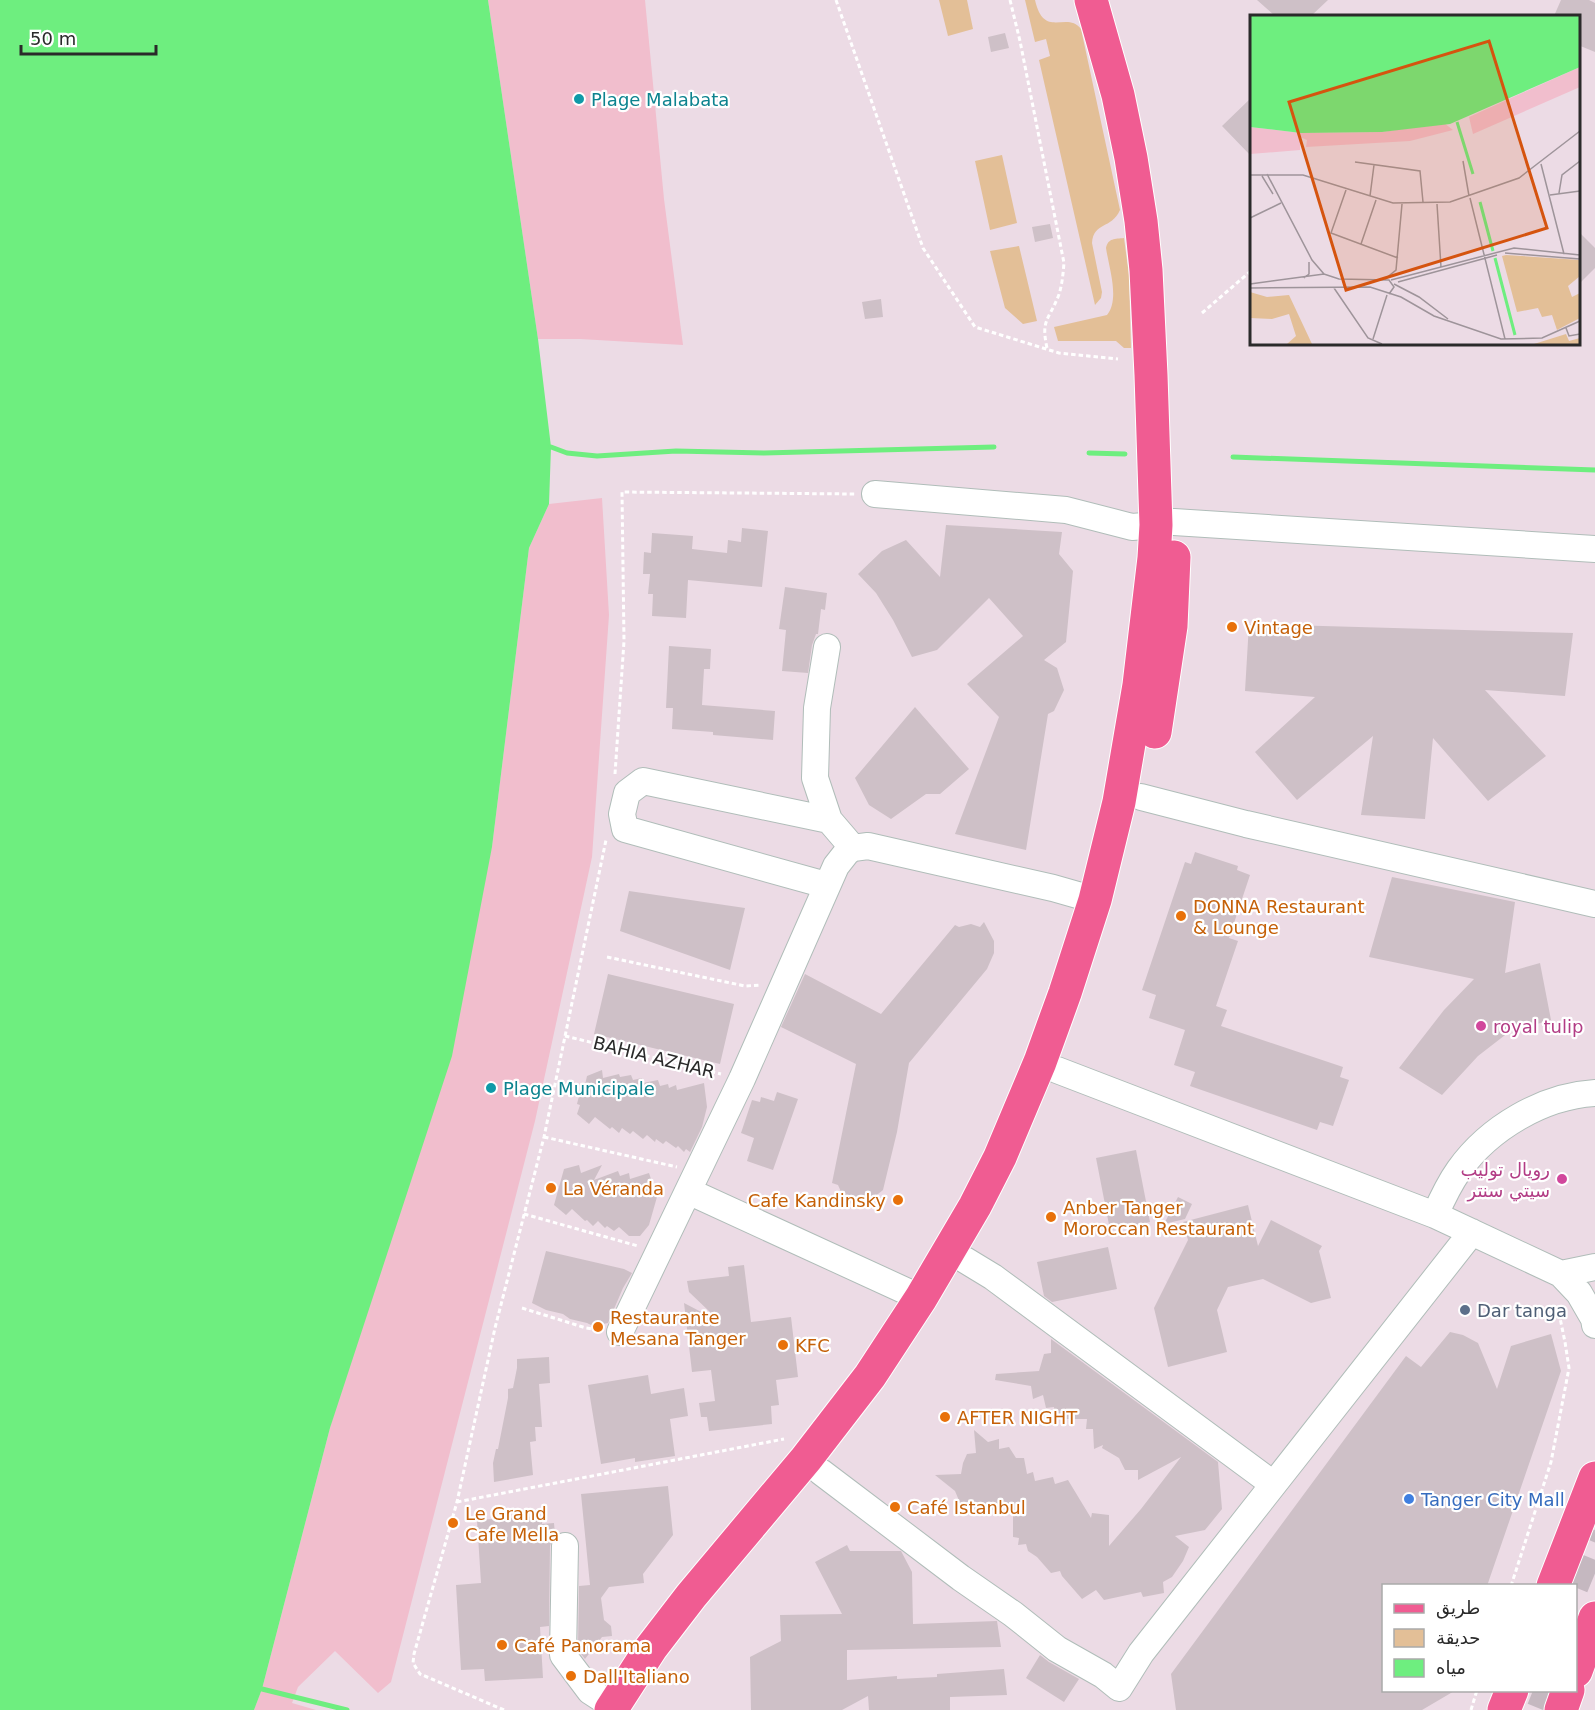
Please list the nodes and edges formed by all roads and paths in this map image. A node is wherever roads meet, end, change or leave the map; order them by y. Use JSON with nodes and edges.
{"nodes":[{"id":1,"x":836,"y":0,"type":"edge"},
{"id":2,"x":1010,"y":0,"type":"edge"},
{"id":3,"x":1091,"y":0,"type":"edge"},
{"id":4,"x":1113,"y":0,"type":"edge"},
{"id":5,"x":1250,"y":271,"type":"edge"},
{"id":6,"x":1202,"y":313,"type":"dead end"},
{"id":7,"x":1048,"y":349,"type":"junction"},
{"id":8,"x":1119,"y":359,"type":"dead end"},
{"id":9,"x":1162,"y":375,"type":"junction"},
{"id":10,"x":874,"y":494,"type":"joint"},
{"id":11,"x":1165,"y":513,"type":"junction"},
{"id":12,"x":1595,"y":549,"type":"edge"},
{"id":13,"x":827,"y":647,"type":"dead end"},
{"id":14,"x":615,"y":775,"type":"dead end"},
{"id":15,"x":1141,"y":797,"type":"junction"},
{"id":16,"x":829,"y":820,"type":"junction"},
{"id":17,"x":607,"y":837,"type":"dead end"},
{"id":18,"x":853,"y":848,"type":"junction"},
{"id":19,"x":826,"y":885,"type":"junction"},
{"id":20,"x":1095,"y":900,"type":"junction"},
{"id":21,"x":1595,"y":904,"type":"edge"},
{"id":22,"x":607,"y":957,"type":"dead end"},
{"id":23,"x":785,"y":982,"type":"junction"},
{"id":24,"x":565,"y":1036,"type":"junction"},
{"id":25,"x":1058,"y":1070,"type":"junction"},
{"id":26,"x":742,"y":1079,"type":"junction"},
{"id":27,"x":1595,"y":1093,"type":"edge"},
{"id":28,"x":544,"y":1137,"type":"junction"},
{"id":29,"x":692,"y":1181,"type":"junction"},
{"id":30,"x":524,"y":1214,"type":"junction"},
{"id":31,"x":1435,"y":1215,"type":"junction"},
{"id":32,"x":1472,"y":1232,"type":"junction"},
{"id":33,"x":659,"y":1252,"type":"junction"},
{"id":34,"x":965,"y":1260,"type":"junction"},
{"id":35,"x":1595,"y":1267,"type":"edge"},
{"id":36,"x":1561,"y":1274,"type":"junction"},
{"id":37,"x":921,"y":1298,"type":"junction"},
{"id":38,"x":522,"y":1308,"type":"dead end"},
{"id":39,"x":1560,"y":1318,"type":"dead end"},
{"id":40,"x":1595,"y":1325,"type":"edge"},
{"id":41,"x":620,"y":1332,"type":"joint"},
{"id":42,"x":784,"y":1439,"type":"dead end"},
{"id":43,"x":821,"y":1472,"type":"junction"},
{"id":44,"x":1595,"y":1478,"type":"edge"},
{"id":45,"x":1273,"y":1484,"type":"junction"},
{"id":46,"x":457,"y":1502,"type":"junction"},
{"id":47,"x":565,"y":1546,"type":"dead end"},
{"id":48,"x":1512,"y":1584,"type":"edge"},
{"id":49,"x":1554,"y":1584,"type":"edge"},
{"id":50,"x":1595,"y":1618,"type":"edge"},
{"id":51,"x":1577,"y":1666,"type":"edge"},
{"id":52,"x":1476,"y":1692,"type":"edge"},
{"id":53,"x":1511,"y":1692,"type":"edge"},
{"id":54,"x":1568,"y":1692,"type":"edge"},
{"id":55,"x":1570,"y":1692,"type":"edge"},
{"id":56,"x":1121,"y":1699,"type":"edge"},
{"id":57,"x":619,"y":1709,"type":"edge"},
{"id":58,"x":504,"y":1710,"type":"edge"},
{"id":59,"x":1471,"y":1710,"type":"edge"},
{"id":60,"x":1504,"y":1710,"type":"edge"},
{"id":61,"x":1561,"y":1710,"type":"edge"},
{"id":62,"x":1578,"y":1710,"type":"edge"}],
"edges":[{"from":1,"to":7,"type":"path"},
{"from":2,"to":7,"type":"path"},
{"from":3,"to":9,"type":"main road"},
{"from":4,"to":9,"type":"main road"},
{"from":5,"to":6,"type":"path"},
{"from":7,"to":8,"type":"path"},
{"from":9,"to":11,"type":"main road"},
{"from":10,"to":11,"type":"street"},
{"from":10,"to":14,"type":"path"},
{"from":11,"to":12,"type":"street"},
{"from":11,"to":15,"type":"main road"},
{"from":11,"to":20,"type":"main road"},
{"from":13,"to":16,"type":"street"},
{"from":15,"to":21,"type":"street"},
{"from":15,"to":25,"type":"main road"},
{"from":16,"to":18,"type":"street"},
{"from":16,"to":19,"type":"street"},
{"from":17,"to":24,"type":"path"},
{"from":18,"to":19,"type":"street"},
{"from":18,"to":20,"type":"street"},
{"from":19,"to":23,"type":"street"},
{"from":20,"to":37,"type":"main road"},
{"from":22,"to":23,"type":"path"},
{"from":23,"to":26,"type":"street"},
{"from":24,"to":26,"type":"path","name":"BAHIA AZHAR"},
{"from":24,"to":28,"type":"path"},
{"from":25,"to":31,"type":"street"},
{"from":25,"to":34,"type":"main road"},
{"from":26,"to":29,"type":"street"},
{"from":27,"to":31,"type":"street"},
{"from":28,"to":29,"type":"path"},
{"from":28,"to":30,"type":"path"},
{"from":29,"to":33,"type":"street"},
{"from":29,"to":37,"type":"street"},
{"from":30,"to":33,"type":"path"},
{"from":30,"to":46,"type":"path"},
{"from":31,"to":32,"type":"street"},
{"from":32,"to":36,"type":"street"},
{"from":32,"to":45,"type":"street"},
{"from":33,"to":41,"type":"street"},
{"from":34,"to":43,"type":"main road"},
{"from":34,"to":45,"type":"street"},
{"from":35,"to":36,"type":"street"},
{"from":36,"to":40,"type":"street"},
{"from":37,"to":57,"type":"main road"},
{"from":38,"to":41,"type":"path"},
{"from":39,"to":48,"type":"path"},
{"from":42,"to":46,"type":"path"},
{"from":43,"to":56,"type":"street"},
{"from":43,"to":57,"type":"main road"},
{"from":44,"to":49,"type":"main road"},
{"from":45,"to":56,"type":"street"},
{"from":46,"to":58,"type":"path"},
{"from":47,"to":57,"type":"street"},
{"from":50,"to":51,"type":"main road"},
{"from":52,"to":59,"type":"path"},
{"from":53,"to":60,"type":"main road"},
{"from":54,"to":61,"type":"main road"},
{"from":55,"to":62,"type":"street"}]}
